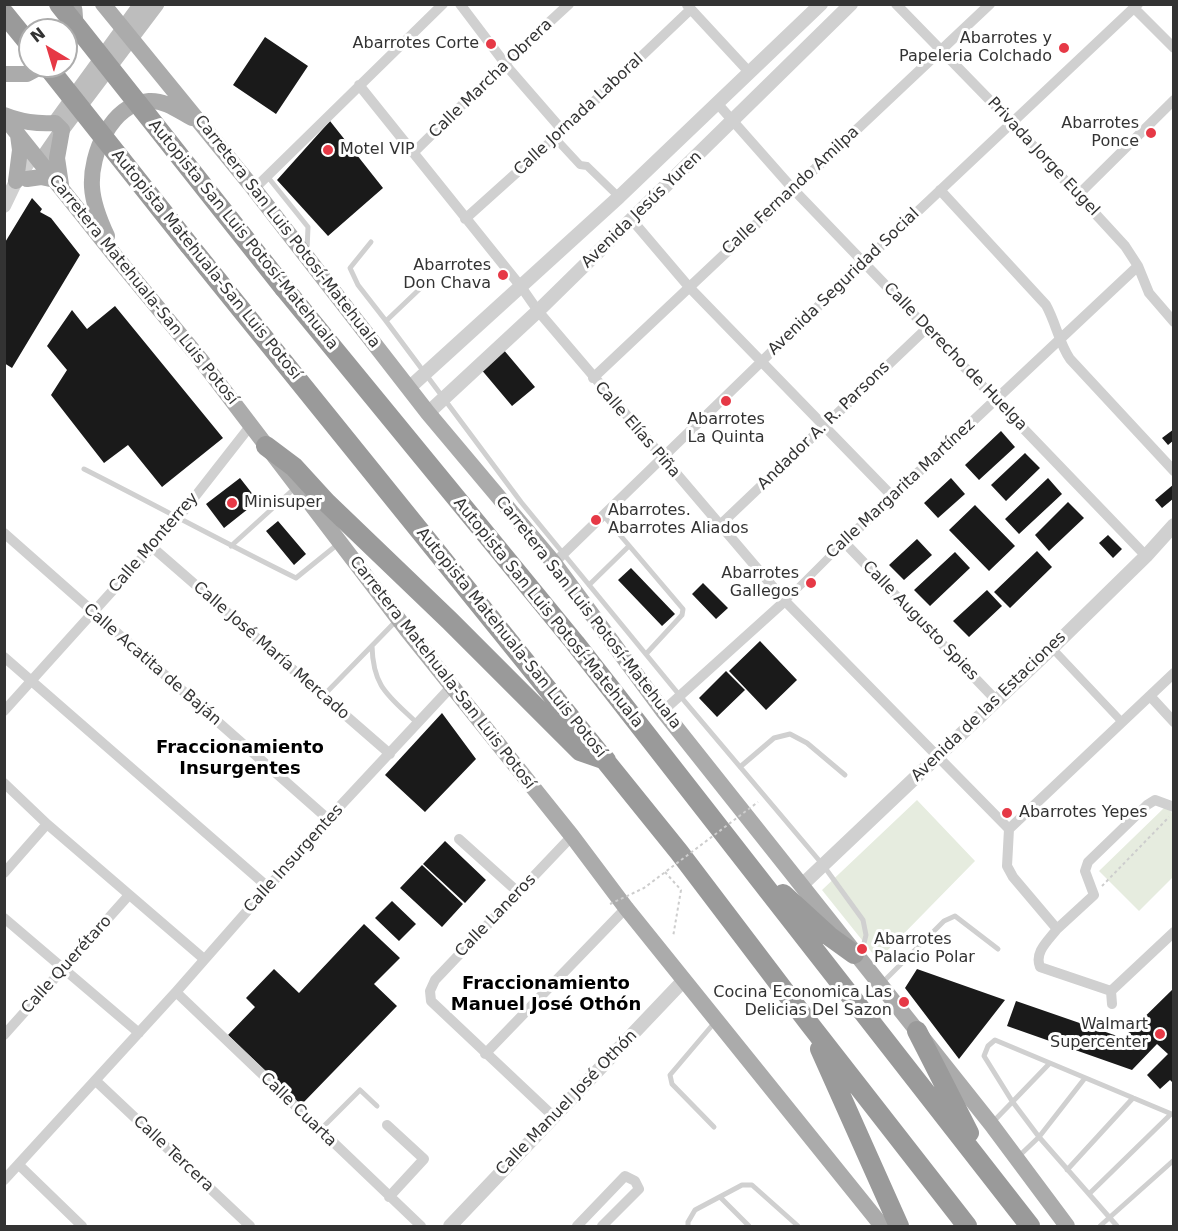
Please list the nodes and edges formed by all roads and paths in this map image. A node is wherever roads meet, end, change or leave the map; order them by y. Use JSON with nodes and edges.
{"nodes":[{"id":1,"x":59,"y":4,"type":"edge"},
{"id":2,"x":103,"y":4,"type":"edge"},
{"id":3,"x":141,"y":4,"type":"edge"},
{"id":4,"x":157,"y":4,"type":"edge"},
{"id":5,"x":443,"y":4,"type":"edge"},
{"id":6,"x":460,"y":4,"type":"edge"},
{"id":7,"x":569,"y":4,"type":"edge"},
{"id":8,"x":821,"y":4,"type":"edge"},
{"id":9,"x":851,"y":4,"type":"edge"},
{"id":10,"x":896,"y":4,"type":"edge"},
{"id":11,"x":990,"y":4,"type":"edge"},
{"id":12,"x":1136,"y":6,"type":"edge"},
{"id":13,"x":689,"y":7,"type":"edge"},
{"id":14,"x":4,"y":13,"type":"edge"},
{"id":15,"x":18,"y":30,"type":"edge"},
{"id":16,"x":128,"y":34,"type":"junction"},
{"id":17,"x":1173,"y":48,"type":"edge"},
{"id":18,"x":942,"y":50,"type":"junction"},
{"id":19,"x":505,"y":63,"type":"junction"},
{"id":20,"x":749,"y":72,"type":"junction"},
{"id":21,"x":55,"y":78,"type":"edge"},
{"id":22,"x":359,"y":85,"type":"junction"},
{"id":23,"x":1173,"y":100,"type":"edge"},
{"id":24,"x":717,"y":103,"type":"junction"},
{"id":25,"x":4,"y":116,"type":"edge"},
{"id":26,"x":733,"y":121,"type":"junction"},
{"id":27,"x":1012,"y":123,"type":"junction"},
{"id":28,"x":203,"y":125,"type":"junction"},
{"id":29,"x":58,"y":126,"type":"junction"},
{"id":30,"x":559,"y":134,"type":"junction"},
{"id":31,"x":18,"y":135,"type":"junction"},
{"id":32,"x":414,"y":153,"type":"junction"},
{"id":33,"x":37,"y":158,"type":"junction"},
{"id":34,"x":267,"y":176,"type":"junction"},
{"id":35,"x":22,"y":180,"type":"junction"},
{"id":36,"x":58,"y":183,"type":"junction"},
{"id":37,"x":254,"y":189,"type":"junction"},
{"id":38,"x":794,"y":189,"type":"junction"},
{"id":39,"x":940,"y":190,"type":"junction"},
{"id":40,"x":1079,"y":194,"type":"junction"},
{"id":41,"x":619,"y":197,"type":"junction"},
{"id":42,"x":6,"y":203,"type":"edge"},
{"id":43,"x":465,"y":219,"type":"junction"},
{"id":44,"x":632,"y":220,"type":"junction"},
{"id":45,"x":371,"y":242,"type":"dead end"},
{"id":46,"x":306,"y":256,"type":"junction"},
{"id":47,"x":116,"y":258,"type":"junction"},
{"id":48,"x":864,"y":262,"type":"junction"},
{"id":49,"x":1138,"y":266,"type":"junction"},
{"id":50,"x":427,"y":282,"type":"dead end"},
{"id":51,"x":689,"y":287,"type":"junction"},
{"id":52,"x":522,"y":288,"type":"junction"},
{"id":53,"x":538,"y":311,"type":"junction"},
{"id":54,"x":386,"y":321,"type":"junction"},
{"id":55,"x":1173,"y":322,"type":"edge"},
{"id":56,"x":927,"y":328,"type":"junction"},
{"id":57,"x":1060,"y":339,"type":"junction"},
{"id":58,"x":762,"y":361,"type":"junction"},
{"id":59,"x":425,"y":374,"type":"junction"},
{"id":60,"x":593,"y":378,"type":"junction"},
{"id":61,"x":409,"y":388,"type":"junction"},
{"id":62,"x":444,"y":398,"type":"junction"},
{"id":63,"x":996,"y":400,"type":"junction"},
{"id":64,"x":428,"y":413,"type":"junction"},
{"id":65,"x":251,"y":425,"type":"junction"},
{"id":66,"x":824,"y":426,"type":"junction"},
{"id":67,"x":266,"y":446,"type":"junction"},
{"id":68,"x":662,"y":459,"type":"junction"},
{"id":69,"x":84,"y":469,"type":"dead end"},
{"id":70,"x":1173,"y":471,"type":"edge"},
{"id":71,"x":296,"y":486,"type":"junction"},
{"id":72,"x":494,"y":491,"type":"junction"},
{"id":73,"x":893,"y":497,"type":"junction"},
{"id":74,"x":521,"y":502,"type":"junction"},
{"id":75,"x":603,"y":515,"type":"junction"},
{"id":76,"x":179,"y":517,"type":"junction"},
{"id":77,"x":721,"y":524,"type":"junction"},
{"id":78,"x":1173,"y":525,"type":"edge"},
{"id":79,"x":4,"y":533,"type":"edge"},
{"id":80,"x":844,"y":542,"type":"junction"},
{"id":81,"x":340,"y":543,"type":"junction"},
{"id":82,"x":231,"y":546,"type":"junction"},
{"id":83,"x":629,"y":546,"type":"junction"},
{"id":84,"x":152,"y":547,"type":"junction"},
{"id":85,"x":1146,"y":556,"type":"junction"},
{"id":86,"x":559,"y":559,"type":"junction"},
{"id":87,"x":589,"y":585,"type":"junction"},
{"id":88,"x":785,"y":601,"type":"junction"},
{"id":89,"x":93,"y":613,"type":"junction"},
{"id":90,"x":399,"y":618,"type":"junction"},
{"id":91,"x":372,"y":646,"type":"junction"},
{"id":92,"x":1052,"y":648,"type":"junction"},
{"id":93,"x":646,"y":654,"type":"junction"},
{"id":94,"x":4,"y":657,"type":"edge"},
{"id":95,"x":1173,"y":673,"type":"edge"},
{"id":96,"x":32,"y":680,"type":"junction"},
{"id":97,"x":452,"y":686,"type":"junction"},
{"id":98,"x":323,"y":696,"type":"junction"},
{"id":99,"x":1150,"y":696,"type":"junction"},
{"id":100,"x":681,"y":697,"type":"junction"},
{"id":101,"x":996,"y":700,"type":"junction"},
{"id":102,"x":4,"y":711,"type":"edge"},
{"id":103,"x":663,"y":711,"type":"junction"},
{"id":104,"x":1173,"y":722,"type":"edge"},
{"id":105,"x":1122,"y":723,"type":"junction"},
{"id":106,"x":418,"y":724,"type":"junction"},
{"id":107,"x":390,"y":754,"type":"junction"},
{"id":108,"x":937,"y":756,"type":"junction"},
{"id":109,"x":606,"y":761,"type":"junction"},
{"id":110,"x":740,"y":767,"type":"junction"},
{"id":111,"x":845,"y":775,"type":"dead end"},
{"id":112,"x":4,"y":783,"type":"edge"},
{"id":113,"x":758,"y":801,"type":"dead end"},
{"id":114,"x":1173,"y":809,"type":"edge"},
{"id":115,"x":328,"y":819,"type":"junction"},
{"id":116,"x":47,"y":825,"type":"junction"},
{"id":117,"x":1009,"y":829,"type":"junction"},
{"id":118,"x":572,"y":836,"type":"junction"},
{"id":119,"x":459,"y":839,"type":"dead end"},
{"id":120,"x":742,"y":856,"type":"junction"},
{"id":121,"x":823,"y":865,"type":"junction"},
{"id":122,"x":665,"y":872,"type":"junction"},
{"id":123,"x":4,"y":873,"type":"edge"},
{"id":124,"x":802,"y":885,"type":"junction"},
{"id":125,"x":269,"y":888,"type":"junction"},
{"id":126,"x":519,"y":893,"type":"junction"},
{"id":127,"x":129,"y":895,"type":"junction"},
{"id":128,"x":1094,"y":895,"type":"junction"},
{"id":129,"x":618,"y":906,"type":"junction"},
{"id":130,"x":4,"y":918,"type":"edge"},
{"id":131,"x":1057,"y":929,"type":"junction"},
{"id":132,"x":1173,"y":932,"type":"edge"},
{"id":133,"x":673,"y":937,"type":"dead end"},
{"id":134,"x":998,"y":949,"type":"dead end"},
{"id":135,"x":857,"y":957,"type":"junction"},
{"id":136,"x":204,"y":959,"type":"junction"},
{"id":137,"x":64,"y":969,"type":"junction"},
{"id":138,"x":684,"y":980,"type":"junction"},
{"id":139,"x":880,"y":985,"type":"junction"},
{"id":140,"x":1111,"y":991,"type":"junction"},
{"id":141,"x":176,"y":992,"type":"junction"},
{"id":142,"x":1112,"y":1004,"type":"dead end"},
{"id":143,"x":717,"y":1020,"type":"junction"},
{"id":144,"x":808,"y":1022,"type":"junction"},
{"id":145,"x":917,"y":1030,"type":"junction"},
{"id":146,"x":139,"y":1034,"type":"junction"},
{"id":147,"x":4,"y":1035,"type":"edge"},
{"id":148,"x":485,"y":1054,"type":"junction"},
{"id":149,"x":1049,"y":1064,"type":"junction"},
{"id":150,"x":1085,"y":1078,"type":"junction"},
{"id":151,"x":96,"y":1081,"type":"junction"},
{"id":152,"x":1133,"y":1098,"type":"junction"},
{"id":153,"x":1012,"y":1101,"type":"junction"},
{"id":154,"x":377,"y":1106,"type":"dead end"},
{"id":155,"x":1172,"y":1114,"type":"edge"},
{"id":156,"x":553,"y":1116,"type":"junction"},
{"id":157,"x":991,"y":1124,"type":"junction"},
{"id":158,"x":387,"y":1125,"type":"dead end"},
{"id":159,"x":714,"y":1127,"type":"dead end"},
{"id":160,"x":320,"y":1131,"type":"junction"},
{"id":161,"x":1039,"y":1137,"type":"junction"},
{"id":162,"x":1017,"y":1158,"type":"junction"},
{"id":163,"x":1173,"y":1160,"type":"edge"},
{"id":164,"x":19,"y":1165,"type":"junction"},
{"id":165,"x":1066,"y":1170,"type":"junction"},
{"id":166,"x":989,"y":1173,"type":"junction"},
{"id":167,"x":4,"y":1180,"type":"edge"},
{"id":168,"x":1089,"y":1194,"type":"junction"},
{"id":169,"x":389,"y":1197,"type":"junction"},
{"id":170,"x":720,"y":1197,"type":"junction"},
{"id":171,"x":1110,"y":1218,"type":"junction"},
{"id":172,"x":82,"y":1227,"type":"edge"},
{"id":173,"x":250,"y":1227,"type":"edge"},
{"id":174,"x":421,"y":1227,"type":"edge"},
{"id":175,"x":450,"y":1227,"type":"edge"},
{"id":176,"x":577,"y":1227,"type":"edge"},
{"id":177,"x":603,"y":1227,"type":"edge"},
{"id":178,"x":688,"y":1227,"type":"edge"},
{"id":179,"x":749,"y":1227,"type":"edge"},
{"id":180,"x":798,"y":1227,"type":"edge"},
{"id":181,"x":882,"y":1227,"type":"edge"},
{"id":182,"x":899,"y":1227,"type":"edge"},
{"id":183,"x":967,"y":1227,"type":"edge"},
{"id":184,"x":1030,"y":1227,"type":"edge"},
{"id":185,"x":1067,"y":1227,"type":"edge"},
{"id":186,"x":1100,"y":1227,"type":"edge"},
{"id":187,"x":1117,"y":1227,"type":"edge"}],
"edges":[{"from":1,"to":120,"type":"highway","name":"Autopista San Luis Potosí-Matehuala","bridge":true},
{"from":2,"to":16,"type":"main road","name":"Carretera San Luis Potosí-Matehuala"},
{"from":3,"to":16,"type":"main road"},
{"from":4,"to":16,"type":"main road"},
{"from":5,"to":22,"type":"street"},
{"from":6,"to":19,"type":"street"},
{"from":7,"to":19,"type":"street","name":"Calle Marcha Obrera"},
{"from":8,"to":20,"type":"street","name":"Avenida Jesús Yuren"},
{"from":9,"to":26,"type":"street","name":"Avenida Jesús Yuren"},
{"from":10,"to":18,"type":"street","name":"Privada Jorge Eugel"},
{"from":11,"to":18,"type":"street","name":"Calle Fernando Amilpa"},
{"from":12,"to":17,"type":"street"},
{"from":12,"to":27,"type":"street","name":"Avenida Seguridad Social"},
{"from":13,"to":20,"type":"street"},
{"from":13,"to":30,"type":"street","name":"Calle Jornada Laboral"},
{"from":14,"to":15,"type":"highway"},
{"from":16,"to":28,"type":"main road","name":"Carretera San Luis Potosí-Matehuala"},
{"from":16,"to":29,"type":"main road"},
{"from":18,"to":27,"type":"street","name":"Privada Jorge Eugel"},
{"from":18,"to":38,"type":"street","name":"Calle Fernando Amilpa"},
{"from":19,"to":30,"type":"street"},
{"from":19,"to":32,"type":"street","name":"Calle Marcha Obrera"},
{"from":20,"to":24,"type":"street","name":"Avenida Jesús Yuren"},
{"from":21,"to":109,"type":"highway","name":"Autopista Matehuala-San Luis Potosí","bridge":true},
{"from":22,"to":32,"type":"street","name":"Calle Elías Piña"},
{"from":22,"to":34,"type":"street"},
{"from":23,"to":40,"type":"street"},
{"from":24,"to":26,"type":"street","name":"Calle Derecho de Huelga"},
{"from":24,"to":41,"type":"street","name":"Avenida Jesús Yuren"},
{"from":25,"to":29,"type":"main road"},
{"from":25,"to":31,"type":"main road","name":"Carretera Matehuala-San Luis Potosí"},
{"from":26,"to":38,"type":"street","name":"Calle Derecho de Huelga"},
{"from":26,"to":44,"type":"street","name":"Avenida Jesús Yuren"},
{"from":27,"to":39,"type":"street","name":"Avenida Seguridad Social"},
{"from":27,"to":40,"type":"street","name":"Privada Jorge Eugel"},
{"from":28,"to":37,"type":"main road","name":"Carretera San Luis Potosí-Matehuala"},
{"from":28,"to":47,"type":"main road"},
{"from":29,"to":33,"type":"main road"},
{"from":29,"to":36,"type":"main road"},
{"from":30,"to":41,"type":"street"},
{"from":30,"to":43,"type":"street","name":"Calle Jornada Laboral"},
{"from":31,"to":33,"type":"main road","name":"Carretera Matehuala-San Luis Potosí"},
{"from":31,"to":35,"type":"main road"},
{"from":32,"to":43,"type":"street","name":"Calle Elías Piña"},
{"from":33,"to":35,"type":"street"},
{"from":33,"to":36,"type":"main road","name":"Carretera Matehuala-San Luis Potosí"},
{"from":34,"to":37,"type":"street"},
{"from":34,"to":46,"type":"lane"},
{"from":35,"to":36,"type":"main road"},
{"from":35,"to":42,"type":"street"},
{"from":36,"to":47,"type":"main road","name":"Carretera Matehuala-San Luis Potosí"},
{"from":37,"to":46,"type":"main road","name":"Carretera San Luis Potosí-Matehuala"},
{"from":38,"to":48,"type":"street","name":"Calle Derecho de Huelga"},
{"from":38,"to":51,"type":"street","name":"Calle Fernando Amilpa"},
{"from":39,"to":48,"type":"street","name":"Avenida Seguridad Social"},
{"from":39,"to":57,"type":"street"},
{"from":40,"to":49,"type":"street","name":"Privada Jorge Eugel"},
{"from":41,"to":52,"type":"street","name":"Avenida Jesús Yuren"},
{"from":43,"to":52,"type":"street","name":"Calle Elías Piña"},
{"from":44,"to":51,"type":"street"},
{"from":44,"to":53,"type":"street","name":"Avenida Jesús Yuren"},
{"from":45,"to":54,"type":"lane"},
{"from":46,"to":61,"type":"main road","name":"Carretera San Luis Potosí-Matehuala"},
{"from":47,"to":65,"type":"main road","name":"Carretera Matehuala-San Luis Potosí"},
{"from":48,"to":56,"type":"street","name":"Calle Derecho de Huelga"},
{"from":48,"to":58,"type":"street","name":"Avenida Seguridad Social"},
{"from":49,"to":55,"type":"street","name":"Privada Jorge Eugel"},
{"from":49,"to":57,"type":"street","name":"Calle Margarita Martínez"},
{"from":50,"to":54,"type":"lane"},
{"from":51,"to":58,"type":"street"},
{"from":51,"to":60,"type":"street","name":"Calle Fernando Amilpa"},
{"from":52,"to":53,"type":"street","name":"Calle Elías Piña"},
{"from":52,"to":59,"type":"street","name":"Avenida Jesús Yuren"},
{"from":53,"to":60,"type":"street","name":"Calle Elías Piña"},
{"from":53,"to":62,"type":"street","name":"Avenida Jesús Yuren"},
{"from":54,"to":59,"type":"lane"},
{"from":56,"to":63,"type":"street","name":"Calle Derecho de Huelga"},
{"from":56,"to":66,"type":"street","name":"Andador A. R. Parsons"},
{"from":57,"to":63,"type":"street","name":"Calle Margarita Martínez"},
{"from":57,"to":70,"type":"street"},
{"from":58,"to":66,"type":"street"},
{"from":58,"to":68,"type":"street","name":"Avenida Seguridad Social"},
{"from":59,"to":61,"type":"street","name":"Avenida Jesús Yuren"},
{"from":59,"to":62,"type":"lane"},
{"from":60,"to":68,"type":"street","name":"Calle Elías Piña"},
{"from":61,"to":64,"type":"main road","name":"Carretera San Luis Potosí-Matehuala"},
{"from":62,"to":64,"type":"street","name":"Avenida Jesús Yuren"},
{"from":62,"to":74,"type":"lane"},
{"from":63,"to":73,"type":"street","name":"Calle Margarita Martínez"},
{"from":63,"to":85,"type":"street","name":"Calle Derecho de Huelga"},
{"from":64,"to":72,"type":"main road","name":"Carretera San Luis Potosí-Matehuala"},
{"from":65,"to":67,"type":"main road","name":"Carretera Matehuala-San Luis Potosí"},
{"from":65,"to":76,"type":"street","name":"Calle Monterrey"},
{"from":66,"to":73,"type":"street"},
{"from":66,"to":77,"type":"street","name":"Andador A. R. Parsons"},
{"from":67,"to":71,"type":"main road","name":"Carretera Matehuala-San Luis Potosí"},
{"from":67,"to":109,"type":"highway"},
{"from":68,"to":75,"type":"street","name":"Avenida Seguridad Social"},
{"from":68,"to":77,"type":"street","name":"Calle Elías Piña"},
{"from":69,"to":76,"type":"lane"},
{"from":71,"to":81,"type":"main road","name":"Carretera Matehuala-San Luis Potosí"},
{"from":71,"to":82,"type":"lane"},
{"from":72,"to":74,"type":"main road"},
{"from":72,"to":86,"type":"main road","name":"Carretera San Luis Potosí-Matehuala"},
{"from":73,"to":80,"type":"street","name":"Calle Margarita Martínez"},
{"from":74,"to":86,"type":"lane"},
{"from":75,"to":83,"type":"lane"},
{"from":75,"to":86,"type":"street","name":"Avenida Seguridad Social"},
{"from":76,"to":82,"type":"lane"},
{"from":76,"to":84,"type":"street","name":"Calle Monterrey"},
{"from":77,"to":88,"type":"street","name":"Calle Elías Piña"},
{"from":78,"to":85,"type":"street","name":"Avenida de las Estaciones"},
{"from":79,"to":89,"type":"street","name":"Calle Acatita de Baján"},
{"from":80,"to":88,"type":"street","name":"Calle Margarita Martínez"},
{"from":80,"to":101,"type":"street","name":"Calle Augusto Spies"},
{"from":81,"to":82,"type":"lane"},
{"from":81,"to":90,"type":"main road","name":"Carretera Matehuala-San Luis Potosí"},
{"from":83,"to":87,"type":"lane"},
{"from":83,"to":93,"type":"lane"},
{"from":84,"to":89,"type":"street","name":"Calle Monterrey"},
{"from":84,"to":98,"type":"street","name":"Calle José María Mercado"},
{"from":85,"to":92,"type":"street","name":"Avenida de las Estaciones"},
{"from":86,"to":87,"type":"lane"},
{"from":86,"to":103,"type":"main road","name":"Carretera San Luis Potosí-Matehuala"},
{"from":87,"to":93,"type":"lane"},
{"from":88,"to":100,"type":"street","name":"Calle Margarita Martínez"},
{"from":88,"to":108,"type":"street","name":"Calle Elías Piña"},
{"from":89,"to":96,"type":"street","name":"Calle Monterrey"},
{"from":89,"to":115,"type":"street","name":"Calle Acatita de Baján"},
{"from":90,"to":91,"type":"lane"},
{"from":90,"to":97,"type":"main road","name":"Carretera Matehuala-San Luis Potosí"},
{"from":91,"to":98,"type":"lane"},
{"from":91,"to":106,"type":"lane"},
{"from":92,"to":101,"type":"street","name":"Avenida de las Estaciones"},
{"from":92,"to":105,"type":"street"},
{"from":93,"to":100,"type":"lane"},
{"from":94,"to":96,"type":"street"},
{"from":95,"to":99,"type":"street"},
{"from":96,"to":102,"type":"street","name":"Calle Monterrey"},
{"from":96,"to":125,"type":"street"},
{"from":97,"to":106,"type":"street","name":"Calle Insurgentes"},
{"from":97,"to":118,"type":"main road","name":"Carretera Matehuala-San Luis Potosí"},
{"from":98,"to":107,"type":"street","name":"Calle José María Mercado"},
{"from":99,"to":104,"type":"street"},
{"from":99,"to":105,"type":"street"},
{"from":100,"to":103,"type":"street","name":"Calle Margarita Martínez"},
{"from":100,"to":110,"type":"lane"},
{"from":101,"to":108,"type":"street","name":"Avenida de las Estaciones"},
{"from":103,"to":124,"type":"main road","name":"Carretera San Luis Potosí-Matehuala"},
{"from":105,"to":117,"type":"street"},
{"from":106,"to":107,"type":"street","name":"Calle Insurgentes"},
{"from":107,"to":115,"type":"street","name":"Calle Insurgentes"},
{"from":108,"to":117,"type":"street","name":"Calle Elías Piña"},
{"from":108,"to":121,"type":"street","name":"Avenida de las Estaciones"},
{"from":109,"to":144,"type":"highway","name":"Autopista Matehuala-San Luis Potosí"},
{"from":110,"to":111,"type":"lane"},
{"from":110,"to":121,"type":"lane"},
{"from":112,"to":116,"type":"street"},
{"from":113,"to":122,"type":"path","bridge":true},
{"from":114,"to":128,"type":"path"},
{"from":114,"to":128,"type":"street"},
{"from":115,"to":125,"type":"street","name":"Calle Insurgentes"},
{"from":116,"to":123,"type":"street"},
{"from":116,"to":127,"type":"street"},
{"from":117,"to":131,"type":"street"},
{"from":118,"to":126,"type":"street","name":"Calle Laneros"},
{"from":118,"to":129,"type":"main road","name":"Carretera Matehuala-San Luis Potosí"},
{"from":119,"to":126,"type":"street"},
{"from":120,"to":135,"type":"highway"},
{"from":120,"to":166,"type":"highway","name":"Autopista San Luis Potosí-Matehuala"},
{"from":121,"to":124,"type":"street","name":"Avenida de las Estaciones"},
{"from":121,"to":135,"type":"lane"},
{"from":122,"to":129,"type":"path","bridge":true},
{"from":122,"to":133,"type":"path"},
{"from":124,"to":135,"type":"main road","name":"Carretera San Luis Potosí-Matehuala"},
{"from":125,"to":136,"type":"street","name":"Calle Insurgentes"},
{"from":126,"to":148,"type":"street","name":"Calle Laneros"},
{"from":127,"to":136,"type":"street"},
{"from":127,"to":137,"type":"street","name":"Calle Querétaro"},
{"from":128,"to":131,"type":"street"},
{"from":129,"to":138,"type":"main road","name":"Carretera Matehuala-San Luis Potosí"},
{"from":129,"to":148,"type":"street"},
{"from":130,"to":137,"type":"street"},
{"from":131,"to":140,"type":"street"},
{"from":132,"to":140,"type":"street"},
{"from":134,"to":139,"type":"lane"},
{"from":135,"to":139,"type":"main road","name":"Carretera San Luis Potosí-Matehuala"},
{"from":136,"to":141,"type":"street","name":"Calle Insurgentes"},
{"from":137,"to":146,"type":"street"},
{"from":137,"to":147,"type":"street","name":"Calle Querétaro"},
{"from":138,"to":143,"type":"main road","name":"Carretera Matehuala-San Luis Potosí"},
{"from":138,"to":156,"type":"street","name":"Calle Manuel José Othón"},
{"from":139,"to":145,"type":"main road","name":"Carretera San Luis Potosí-Matehuala"},
{"from":140,"to":142,"type":"street"},
{"from":141,"to":146,"type":"street","name":"Calle Insurgentes"},
{"from":141,"to":160,"type":"street","name":"Calle Cuarta"},
{"from":143,"to":159,"type":"lane"},
{"from":143,"to":181,"type":"main road","name":"Carretera Matehuala-San Luis Potosí"},
{"from":144,"to":182,"type":"highway"},
{"from":144,"to":183,"type":"highway","name":"Autopista Matehuala-San Luis Potosí"},
{"from":145,"to":157,"type":"main road","name":"Carretera San Luis Potosí-Matehuala"},
{"from":145,"to":166,"type":"highway"},
{"from":146,"to":151,"type":"street","name":"Calle Insurgentes"},
{"from":148,"to":156,"type":"street"},
{"from":149,"to":150,"type":"lane"},
{"from":149,"to":153,"type":"lane"},
{"from":149,"to":153,"type":"lane"},
{"from":150,"to":152,"type":"lane"},
{"from":150,"to":161,"type":"lane"},
{"from":151,"to":164,"type":"street","name":"Calle Insurgentes"},
{"from":151,"to":173,"type":"street","name":"Calle Tercera"},
{"from":152,"to":155,"type":"lane"},
{"from":152,"to":165,"type":"lane"},
{"from":153,"to":157,"type":"lane"},
{"from":153,"to":161,"type":"lane"},
{"from":154,"to":160,"type":"lane"},
{"from":155,"to":168,"type":"lane"},
{"from":156,"to":175,"type":"street","name":"Calle Manuel José Othón"},
{"from":157,"to":162,"type":"main road","name":"Carretera San Luis Potosí-Matehuala"},
{"from":158,"to":169,"type":"street"},
{"from":160,"to":169,"type":"street","name":"Calle Cuarta"},
{"from":161,"to":162,"type":"lane"},
{"from":161,"to":165,"type":"lane"},
{"from":162,"to":185,"type":"main road","name":"Carretera San Luis Potosí-Matehuala"},
{"from":163,"to":171,"type":"lane"},
{"from":164,"to":167,"type":"street","name":"Calle Insurgentes"},
{"from":164,"to":172,"type":"street"},
{"from":165,"to":168,"type":"lane"},
{"from":166,"to":184,"type":"highway","name":"Autopista San Luis Potosí-Matehuala"},
{"from":168,"to":171,"type":"lane"},
{"from":169,"to":174,"type":"street","name":"Calle Cuarta"},
{"from":170,"to":178,"type":"lane"},
{"from":170,"to":179,"type":"lane"},
{"from":170,"to":180,"type":"lane"},
{"from":171,"to":186,"type":"lane"},
{"from":171,"to":187,"type":"lane"},
{"from":176,"to":177,"type":"street"}]}
